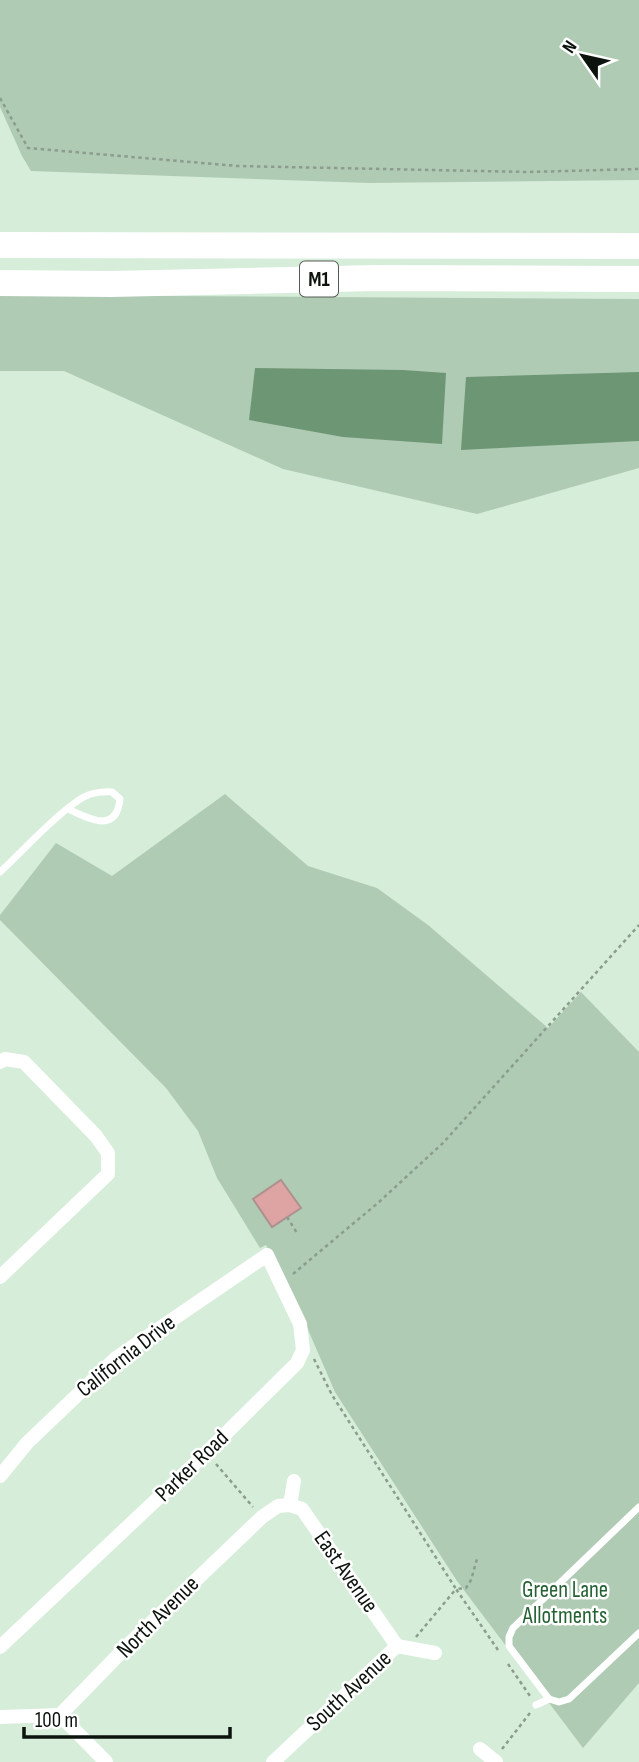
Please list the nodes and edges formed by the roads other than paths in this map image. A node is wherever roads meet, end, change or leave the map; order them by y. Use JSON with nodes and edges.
{"nodes":[{"id":1,"x":0,"y":246,"type":"edge"},
{"id":2,"x":639,"y":246,"type":"edge"},
{"id":3,"x":639,"y":279,"type":"edge"},
{"id":4,"x":0,"y":283,"type":"edge"},
{"id":5,"x":68,"y":809,"type":"junction"},
{"id":6,"x":0,"y":872,"type":"edge"},
{"id":7,"x":0,"y":1062,"type":"edge"},
{"id":8,"x":0,"y":1277,"type":"edge"},
{"id":9,"x":303,"y":1350,"type":"joint"},
{"id":10,"x":0,"y":1476,"type":"edge"},
{"id":11,"x":294,"y":1481,"type":"dead end"},
{"id":12,"x":290,"y":1505,"type":"junction"},
{"id":13,"x":639,"y":1507,"type":"edge"},
{"id":14,"x":639,"y":1633,"type":"edge"},
{"id":15,"x":402,"y":1646,"type":"junction"},
{"id":16,"x":0,"y":1647,"type":"edge"},
{"id":17,"x":435,"y":1653,"type":"dead end"},
{"id":18,"x":549,"y":1699,"type":"junction"},
{"id":19,"x":536,"y":1705,"type":"road end"},
{"id":20,"x":60,"y":1715,"type":"junction"},
{"id":21,"x":0,"y":1717,"type":"edge"},
{"id":22,"x":480,"y":1749,"type":"dead end"},
{"id":23,"x":495,"y":1761,"type":"edge"},
{"id":24,"x":106,"y":1762,"type":"edge"},
{"id":25,"x":273,"y":1762,"type":"edge"}],
"edges":[{"from":1,"to":2,"type":"highway","number":"M1"},
{"from":3,"to":4,"type":"highway","number":"M1"},
{"from":5,"to":5,"type":"lane"},
{"from":5,"to":6,"type":"lane"},
{"from":7,"to":8,"type":"street"},
{"from":9,"to":10,"type":"street","name":"California Drive"},
{"from":9,"to":16,"type":"street","name":"Parker Road"},
{"from":11,"to":12,"type":"street"},
{"from":12,"to":15,"type":"street","name":"East Avenue"},
{"from":12,"to":20,"type":"street","name":"North Avenue"},
{"from":13,"to":18,"type":"lane"},
{"from":14,"to":18,"type":"lane"},
{"from":15,"to":17,"type":"street","name":"South Avenue"},
{"from":15,"to":25,"type":"street","name":"South Avenue"},
{"from":18,"to":19,"type":"lane"},
{"from":20,"to":21,"type":"street"},
{"from":20,"to":24,"type":"street"},
{"from":22,"to":23,"type":"street"}]}
